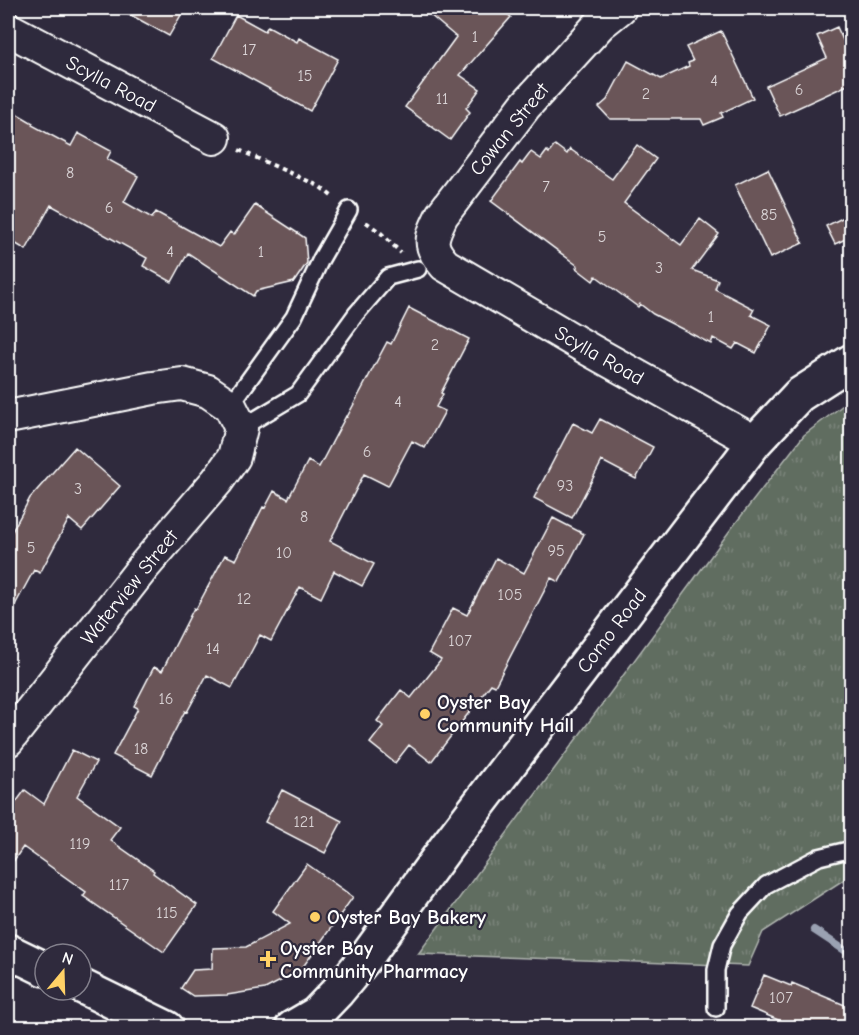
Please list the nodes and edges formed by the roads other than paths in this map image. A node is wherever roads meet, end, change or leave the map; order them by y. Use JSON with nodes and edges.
{"nodes":[{"id":1,"x":620,"y":8,"type":"edge"},
{"id":2,"x":8,"y":29,"type":"edge"},
{"id":3,"x":214,"y":138,"type":"road end"},
{"id":4,"x":349,"y":210,"type":"road end"},
{"id":5,"x":432,"y":267,"type":"junction"},
{"id":6,"x":852,"y":361,"type":"edge"},
{"id":7,"x":8,"y":417,"type":"edge"},
{"id":8,"x":236,"y":417,"type":"junction"},
{"id":9,"x":755,"y":442,"type":"junction"},
{"id":10,"x":8,"y":740,"type":"edge"},
{"id":11,"x":852,"y":849,"type":"edge"},
{"id":12,"x":8,"y":951,"type":"edge"},
{"id":13,"x":33,"y":963,"type":"edge"},
{"id":14,"x":93,"y":993,"type":"edge"},
{"id":15,"x":716,"y":1008,"type":"dead end"},
{"id":16,"x":295,"y":1027,"type":"edge"},
{"id":17,"x":167,"y":1028,"type":"edge"}],
"edges":[{"from":1,"to":5,"type":"street","name":"Cowan Street"},
{"from":2,"to":3,"type":"street","name":"Scylla Road"},
{"from":4,"to":8,"type":"lane"},
{"from":5,"to":8,"type":"lane"},
{"from":5,"to":9,"type":"street","name":"Scylla Road"},
{"from":6,"to":9,"type":"street","name":"Como Road"},
{"from":7,"to":8,"type":"street"},
{"from":8,"to":10,"type":"street","name":"Waterview Street"},
{"from":9,"to":16,"type":"street","name":"Como Road"},
{"from":11,"to":15,"type":"lane"},
{"from":12,"to":13,"type":"street"},
{"from":14,"to":17,"type":"street"}]}
